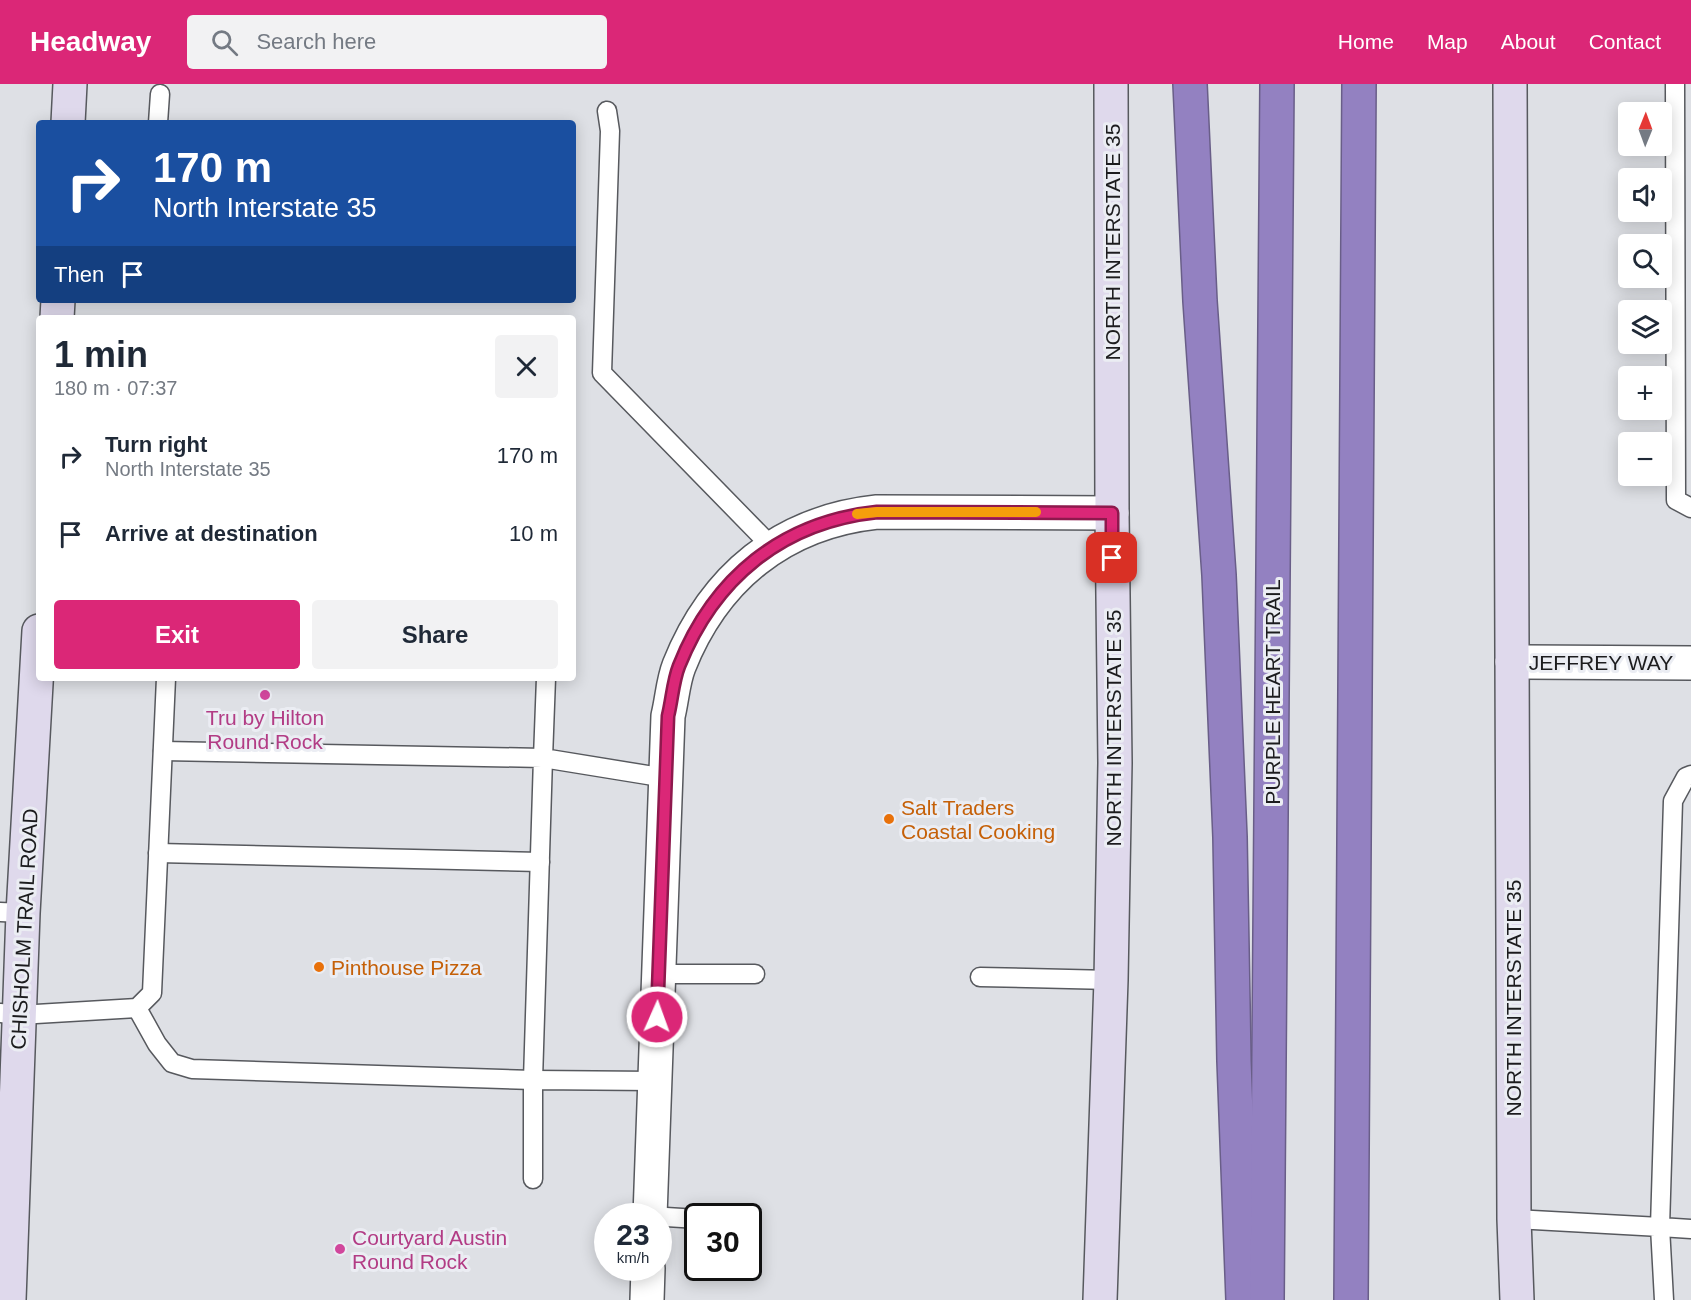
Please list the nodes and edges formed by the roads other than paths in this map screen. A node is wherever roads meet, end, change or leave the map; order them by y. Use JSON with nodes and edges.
{"nodes":[{"id":1,"x":70,"y":84,"type":"edge"},
{"id":2,"x":1112,"y":84,"type":"edge"},
{"id":3,"x":1190,"y":84,"type":"edge"},
{"id":4,"x":1277,"y":84,"type":"edge"},
{"id":5,"x":1359,"y":84,"type":"edge"},
{"id":6,"x":1510,"y":84,"type":"edge"},
{"id":7,"x":1680,"y":93,"type":"edge"},
{"id":8,"x":160,"y":94,"type":"dead end"},
{"id":9,"x":607,"y":111,"type":"dead end"},
{"id":10,"x":68,"y":120,"type":"edge"},
{"id":11,"x":158,"y":120,"type":"edge"},
{"id":12,"x":1683,"y":193,"type":"edge"},
{"id":13,"x":1691,"y":508,"type":"edge"},
{"id":14,"x":1112,"y":513,"type":"junction"},
{"id":15,"x":773,"y":548,"type":"junction"},
{"id":16,"x":36,"y":661,"type":"edge"},
{"id":17,"x":1512,"y":662,"type":"junction"},
{"id":18,"x":1691,"y":663,"type":"edge"},
{"id":19,"x":166,"y":681,"type":"edge"},
{"id":20,"x":546,"y":681,"type":"edge"},
{"id":21,"x":164,"y":750,"type":"junction"},
{"id":22,"x":543,"y":758,"type":"junction"},
{"id":23,"x":1691,"y":775,"type":"edge"},
{"id":24,"x":666,"y":778,"type":"junction"},
{"id":25,"x":158,"y":853,"type":"junction"},
{"id":26,"x":540,"y":862,"type":"junction"},
{"id":27,"x":11,"y":913,"type":"edge"},
{"id":28,"x":658,"y":974,"type":"junction"},
{"id":29,"x":754,"y":974,"type":"dead end"},
{"id":30,"x":980,"y":977,"type":"dead end"},
{"id":31,"x":1111,"y":980,"type":"junction"},
{"id":32,"x":137,"y":1008,"type":"junction"},
{"id":33,"x":10,"y":1014,"type":"edge"},
{"id":34,"x":533,"y":1080,"type":"junction"},
{"id":35,"x":655,"y":1081,"type":"junction"},
{"id":36,"x":533,"y":1179,"type":"dead end"},
{"id":37,"x":650,"y":1203,"type":"edge"},
{"id":38,"x":1514,"y":1219,"type":"junction"},
{"id":39,"x":1660,"y":1227,"type":"junction"},
{"id":40,"x":1691,"y":1229,"type":"edge"},
{"id":41,"x":648,"y":1281,"type":"edge"},
{"id":42,"x":6,"y":1284,"type":"edge"},
{"id":43,"x":647,"y":1300,"type":"edge"},
{"id":44,"x":1100,"y":1300,"type":"edge"},
{"id":45,"x":1243,"y":1300,"type":"edge"},
{"id":46,"x":1267,"y":1300,"type":"edge"},
{"id":47,"x":1351,"y":1300,"type":"edge"},
{"id":48,"x":1516,"y":1300,"type":"edge"},
{"id":49,"x":1664,"y":1300,"type":"edge"}],
"edges":[{"from":1,"to":10,"type":"main road"},
{"from":2,"to":14,"type":"main road","name":"NORTH INTERSTATE 35"},
{"from":3,"to":45,"type":"highway"},
{"from":4,"to":46,"type":"highway","name":"PURPLE HEART TRAIL"},
{"from":5,"to":47,"type":"highway"},
{"from":6,"to":17,"type":"main road","name":"NORTH INTERSTATE 35"},
{"from":7,"to":12,"type":"lane"},
{"from":8,"to":11,"type":"lane"},
{"from":9,"to":15,"type":"lane"},
{"from":12,"to":13,"type":"lane"},
{"from":14,"to":15,"type":"street"},
{"from":14,"to":31,"type":"main road","name":"NORTH INTERSTATE 35"},
{"from":15,"to":24,"type":"street"},
{"from":16,"to":27,"type":"main road","name":"CHISHOLM TRAIL ROAD"},
{"from":17,"to":18,"type":"street","name":"JEFFREY WAY"},
{"from":17,"to":38,"type":"main road","name":"NORTH INTERSTATE 35"},
{"from":19,"to":21,"type":"lane"},
{"from":20,"to":22,"type":"lane"},
{"from":21,"to":22,"type":"lane"},
{"from":21,"to":25,"type":"lane"},
{"from":22,"to":24,"type":"lane"},
{"from":22,"to":26,"type":"lane"},
{"from":23,"to":39,"type":"lane"},
{"from":24,"to":28,"type":"street"},
{"from":25,"to":26,"type":"lane"},
{"from":25,"to":32,"type":"lane"},
{"from":26,"to":34,"type":"lane"},
{"from":27,"to":33,"type":"main road","name":"CHISHOLM TRAIL ROAD"},
{"from":28,"to":29,"type":"lane"},
{"from":28,"to":35,"type":"street"},
{"from":30,"to":31,"type":"lane"},
{"from":31,"to":44,"type":"main road","name":"NORTH INTERSTATE 35"},
{"from":32,"to":33,"type":"lane"},
{"from":32,"to":34,"type":"lane"},
{"from":33,"to":42,"type":"main road","name":"CHISHOLM TRAIL ROAD"},
{"from":34,"to":35,"type":"lane"},
{"from":34,"to":36,"type":"lane"},
{"from":35,"to":37,"type":"street"},
{"from":38,"to":39,"type":"lane"},
{"from":38,"to":48,"type":"main road","name":"NORTH INTERSTATE 35"},
{"from":39,"to":40,"type":"lane"},
{"from":39,"to":49,"type":"lane"},
{"from":41,"to":43,"type":"street"}]}
